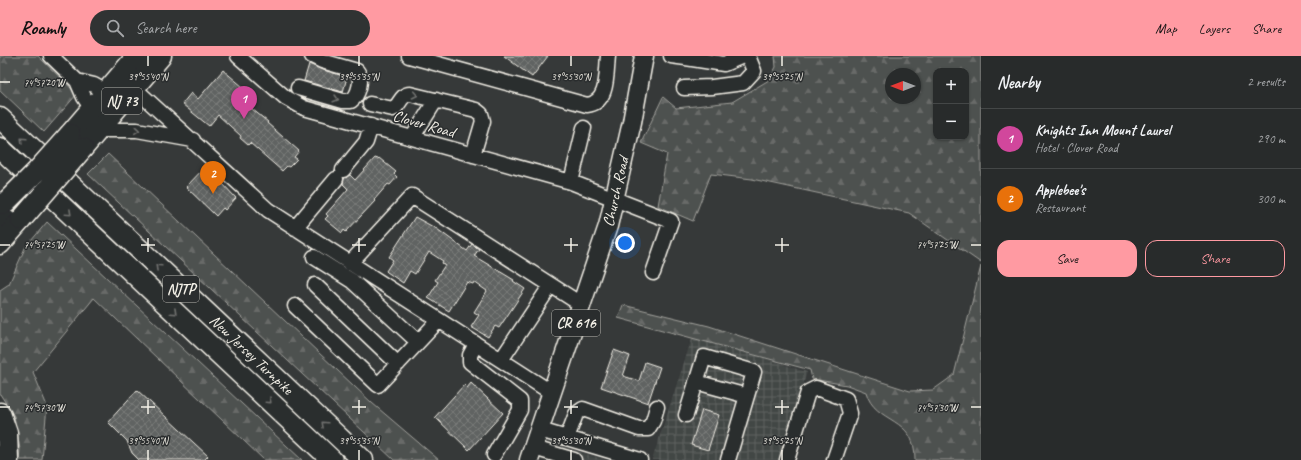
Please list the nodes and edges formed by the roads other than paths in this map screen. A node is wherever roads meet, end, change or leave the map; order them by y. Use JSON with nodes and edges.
{"nodes":[{"id":1,"x":137,"y":56,"type":"edge"},
{"id":2,"x":161,"y":56,"type":"edge"},
{"id":3,"x":238,"y":56,"type":"edge"},
{"id":4,"x":312,"y":56,"type":"edge"},
{"id":5,"x":409,"y":56,"type":"edge"},
{"id":6,"x":608,"y":56,"type":"edge"},
{"id":7,"x":644,"y":56,"type":"edge"},
{"id":8,"x":671,"y":56,"type":"edge"},
{"id":9,"x":743,"y":56,"type":"edge"},
{"id":10,"x":748,"y":56,"type":"edge"},
{"id":11,"x":686,"y":57,"type":"edge"},
{"id":12,"x":58,"y":58,"type":"edge"},
{"id":13,"x":704,"y":59,"type":"edge"},
{"id":14,"x":77,"y":81,"type":"junction"},
{"id":15,"x":134,"y":87,"type":"junction"},
{"id":16,"x":298,"y":88,"type":"dead end"},
{"id":17,"x":684,"y":88,"type":"dead end"},
{"id":18,"x":106,"y":92,"type":"junction"},
{"id":19,"x":436,"y":100,"type":"junction"},
{"id":20,"x":370,"y":104,"type":"dead end"},
{"id":21,"x":92,"y":109,"type":"junction"},
{"id":22,"x":0,"y":118,"type":"edge"},
{"id":23,"x":371,"y":126,"type":"junction"},
{"id":24,"x":584,"y":128,"type":"dead end"},
{"id":25,"x":98,"y":130,"type":"junction"},
{"id":26,"x":412,"y":138,"type":"junction"},
{"id":27,"x":193,"y":140,"type":"junction"},
{"id":28,"x":76,"y":141,"type":"junction"},
{"id":29,"x":0,"y":148,"type":"edge"},
{"id":30,"x":473,"y":155,"type":"junction"},
{"id":31,"x":571,"y":182,"type":"junction"},
{"id":32,"x":614,"y":199,"type":"junction"},
{"id":33,"x":7,"y":212,"type":"edge"},
{"id":34,"x":296,"y":228,"type":"junction"},
{"id":35,"x":0,"y":244,"type":"edge"},
{"id":36,"x":314,"y":257,"type":"dead end"},
{"id":37,"x":350,"y":263,"type":"junction"},
{"id":38,"x":653,"y":273,"type":"dead end"},
{"id":39,"x":315,"y":285,"type":"dead end"},
{"id":40,"x":551,"y":285,"type":"junction"},
{"id":41,"x":582,"y":305,"type":"junction"},
{"id":42,"x":296,"y":306,"type":"dead end"},
{"id":43,"x":439,"y":320,"type":"junction"},
{"id":44,"x":418,"y":342,"type":"junction"},
{"id":45,"x":476,"y":344,"type":"junction"},
{"id":46,"x":501,"y":360,"type":"junction"},
{"id":47,"x":398,"y":364,"type":"junction"},
{"id":48,"x":696,"y":382,"type":"junction"},
{"id":49,"x":552,"y":393,"type":"junction"},
{"id":50,"x":747,"y":396,"type":"junction"},
{"id":51,"x":657,"y":407,"type":"dead end"},
{"id":52,"x":0,"y":413,"type":"edge"},
{"id":53,"x":686,"y":415,"type":"dead end"},
{"id":54,"x":540,"y":430,"type":"junction"},
{"id":55,"x":567,"y":438,"type":"junction"},
{"id":56,"x":532,"y":454,"type":"edge"},
{"id":57,"x":494,"y":455,"type":"dead end"},
{"id":58,"x":556,"y":457,"type":"edge"},
{"id":59,"x":8,"y":460,"type":"edge"},
{"id":60,"x":332,"y":460,"type":"edge"},
{"id":61,"x":363,"y":460,"type":"edge"},
{"id":62,"x":574,"y":460,"type":"edge"},
{"id":63,"x":640,"y":460,"type":"edge"},
{"id":64,"x":728,"y":460,"type":"edge"},
{"id":65,"x":786,"y":460,"type":"edge"},
{"id":66,"x":834,"y":460,"type":"edge"}],
"edges":[{"from":1,"to":18,"type":"highway","number":"NJ 73"},
{"from":2,"to":15,"type":"highway","number":"NJ 73"},
{"from":3,"to":23,"type":"street","name":"Clover Road"},
{"from":16,"to":4,"type":"street","one_way":true},
{"from":5,"to":6,"type":"street"},
{"from":7,"to":32,"type":"main road","name":"Church Road","number":"CR 616"},
{"from":8,"to":11,"type":"street"},
{"from":9,"to":13,"type":"street"},
{"from":10,"to":17,"type":"street"},
{"from":11,"to":13,"type":"street"},
{"from":12,"to":14,"type":"street"},
{"from":14,"to":18,"type":"street"},
{"from":14,"to":21,"type":"street"},
{"from":15,"to":25,"type":"highway","number":"NJ 73"},
{"from":15,"to":27,"type":"street"},
{"from":18,"to":21,"type":"highway","number":"NJ 73"},
{"from":20,"to":19,"type":"street","one_way":true},
{"from":19,"to":26,"type":"street"},
{"from":19,"to":30,"type":"street"},
{"from":21,"to":28,"type":"highway","number":"NJ 73"},
{"from":61,"to":22,"type":"highway","name":"New Jersey Turnpike","number":"NJTP","one_way":true},
{"from":23,"to":26,"type":"street","name":"Clover Road"},
{"from":23,"to":34,"type":"street"},
{"from":24,"to":31,"type":"street"},
{"from":25,"to":27,"type":"street","one_way":true},
{"from":25,"to":28,"type":"highway","number":"NJ 73"},
{"from":26,"to":30,"type":"street","name":"Clover Road"},
{"from":27,"to":34,"type":"street"},
{"from":28,"to":33,"type":"highway","number":"NJ 73","bridge":true},
{"from":28,"to":33,"type":"highway","number":"NJ 73","bridge":true},
{"from":29,"to":60,"type":"highway","name":"New Jersey Turnpike","number":"NJTP","one_way":true},
{"from":30,"to":31,"type":"street","name":"Clover Road"},
{"from":31,"to":32,"type":"street","name":"Clover Road"},
{"from":32,"to":38,"type":"street","name":"Clover Road"},
{"from":32,"to":41,"type":"main road","name":"Church Road","number":"CR 616"},
{"from":33,"to":35,"type":"highway","number":"NJ 73"},
{"from":34,"to":37,"type":"street"},
{"from":36,"to":44,"type":"street"},
{"from":37,"to":40,"type":"street"},
{"from":37,"to":43,"type":"street"},
{"from":39,"to":47,"type":"street"},
{"from":40,"to":41,"type":"street"},
{"from":40,"to":46,"type":"street"},
{"from":41,"to":49,"type":"main road","name":"Church Road","number":"CR 616"},
{"from":42,"to":47,"type":"street"},
{"from":43,"to":44,"type":"street"},
{"from":43,"to":45,"type":"street"},
{"from":44,"to":47,"type":"street"},
{"from":45,"to":46,"type":"street"},
{"from":45,"to":57,"type":"street"},
{"from":46,"to":49,"type":"street"},
{"from":48,"to":50,"type":"street"},
{"from":48,"to":50,"type":"street"},
{"from":48,"to":53,"type":"street"},
{"from":49,"to":54,"type":"main road","name":"Church Road","number":"CR 616"},
{"from":50,"to":64,"type":"street"},
{"from":51,"to":55,"type":"street"},
{"from":52,"to":59,"type":"highway"},
{"from":54,"to":55,"type":"street"},
{"from":54,"to":56,"type":"main road","name":"Church Road","number":"CR 616"},
{"from":55,"to":63,"type":"street"},
{"from":56,"to":58,"type":"street"},
{"from":58,"to":62,"type":"street"},
{"from":65,"to":66,"type":"street"}]}
